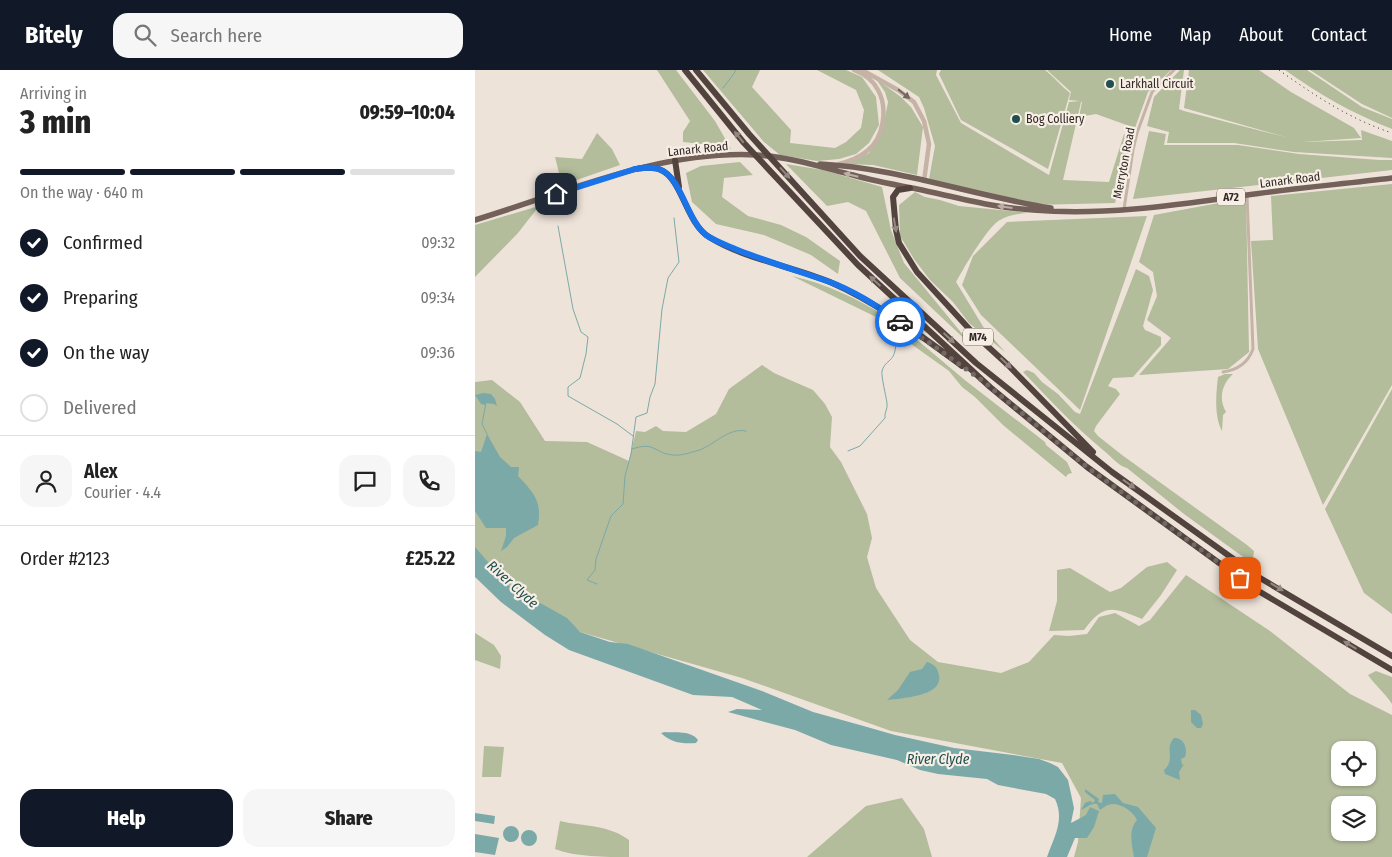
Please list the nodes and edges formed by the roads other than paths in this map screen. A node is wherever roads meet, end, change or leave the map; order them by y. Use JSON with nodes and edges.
{"nodes":[{"id":1,"x":685,"y":70,"type":"edge"},
{"id":2,"x":696,"y":70,"type":"edge"},
{"id":3,"x":854,"y":70,"type":"edge"},
{"id":4,"x":862,"y":70,"type":"edge"},
{"id":5,"x":1174,"y":70,"type":"edge"},
{"id":6,"x":675,"y":160,"type":"junction"},
{"id":7,"x":810,"y":163,"type":"junction"},
{"id":8,"x":837,"y":165,"type":"junction"},
{"id":9,"x":847,"y":166,"type":"junction"},
{"id":10,"x":635,"y":169,"type":"junction"},
{"id":11,"x":1392,"y":178,"type":"edge"},
{"id":12,"x":924,"y":180,"type":"junction"},
{"id":13,"x":893,"y":184,"type":"junction"},
{"id":14,"x":913,"y":188,"type":"junction"},
{"id":15,"x":1247,"y":195,"type":"junction"},
{"id":16,"x":893,"y":197,"type":"junction"},
{"id":17,"x":682,"y":198,"type":"junction"},
{"id":18,"x":1123,"y":210,"type":"junction"},
{"id":19,"x":1071,"y":211,"type":"junction"},
{"id":20,"x":475,"y":220,"type":"edge"},
{"id":21,"x":1223,"y":372,"type":"dead end"},
{"id":22,"x":983,"y":381,"type":"junction"},
{"id":23,"x":1112,"y":472,"type":"junction"},
{"id":24,"x":1392,"y":656,"type":"edge"},
{"id":25,"x":1392,"y":670,"type":"edge"}],
"edges":[{"from":22,"to":1,"type":"highway","number":"M74","one_way":true},
{"from":2,"to":23,"type":"highway","number":"M74","one_way":true},
{"from":3,"to":8,"type":"street"},
{"from":4,"to":12,"type":"street","one_way":true},
{"from":5,"to":18,"type":"street","name":"Merryton Road"},
{"from":6,"to":7,"type":"main road","name":"Lanark Road","number":"A72"},
{"from":6,"to":10,"type":"main road","name":"Lanark Road","number":"A72"},
{"from":6,"to":17,"type":"highway","number":"M74"},
{"from":7,"to":8,"type":"main road","name":"Lanark Road","number":"A72"},
{"from":13,"to":7,"type":"main road","name":"Lanark Road","number":"A72","one_way":true},
{"from":8,"to":9,"type":"main road","name":"Lanark Road","number":"A72"},
{"from":9,"to":12,"type":"main road","name":"Lanark Road","number":"A72"},
{"from":9,"to":13,"type":"main road","number":"A72"},
{"from":10,"to":17,"type":"highway","number":"M74"},
{"from":10,"to":20,"type":"main road","name":"Lanark Road","number":"A72"},
{"from":11,"to":15,"type":"main road","name":"Lanark Road","number":"A72"},
{"from":12,"to":14,"type":"main road"},
{"from":12,"to":19,"type":"main road","name":"Lanark Road","number":"A72"},
{"from":13,"to":14,"type":"main road","name":"Lanark Road","number":"A72"},
{"from":13,"to":16,"type":"highway","number":"M74"},
{"from":14,"to":16,"type":"highway"},
{"from":19,"to":14,"type":"main road","name":"Lanark Road","number":"A72","one_way":true},
{"from":15,"to":18,"type":"main road","name":"Lanark Road","number":"A72"},
{"from":15,"to":21,"type":"street"},
{"from":16,"to":23,"type":"highway","number":"M74","one_way":true},
{"from":17,"to":22,"type":"highway","number":"M74"},
{"from":18,"to":19,"type":"main road","name":"Lanark Road","number":"A72"},
{"from":25,"to":22,"type":"highway","number":"M74","one_way":true},
{"from":23,"to":24,"type":"highway","number":"M74","one_way":true}]}
